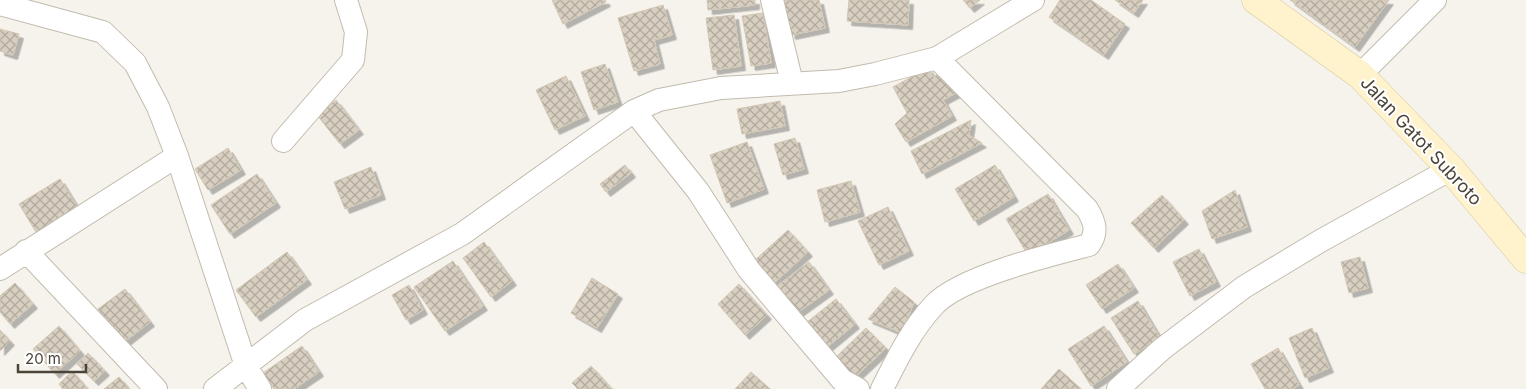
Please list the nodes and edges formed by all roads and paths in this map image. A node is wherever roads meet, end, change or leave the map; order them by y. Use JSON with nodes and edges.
{"nodes":[{"id":1,"x":346,"y":0,"type":"edge"},
{"id":2,"x":772,"y":0,"type":"edge"},
{"id":3,"x":1034,"y":0,"type":"edge"},
{"id":4,"x":1256,"y":0,"type":"edge"},
{"id":5,"x":1435,"y":0,"type":"edge"},
{"id":6,"x":0,"y":4,"type":"edge"},
{"id":7,"x":937,"y":58,"type":"junction"},
{"id":8,"x":1360,"y":75,"type":"junction"},
{"id":9,"x":792,"y":83,"type":"junction"},
{"id":10,"x":634,"y":111,"type":"junction"},
{"id":11,"x":283,"y":141,"type":"dead end"},
{"id":12,"x":177,"y":156,"type":"junction"},
{"id":13,"x":1451,"y":169,"type":"junction"},
{"id":14,"x":26,"y":251,"type":"junction"},
{"id":15,"x":1526,"y":259,"type":"edge"},
{"id":16,"x":0,"y":269,"type":"edge"},
{"id":17,"x":246,"y":366,"type":"junction"},
{"id":18,"x":156,"y":389,"type":"edge"},
{"id":19,"x":215,"y":389,"type":"edge"},
{"id":20,"x":260,"y":389,"type":"edge"},
{"id":21,"x":858,"y":389,"type":"edge"},
{"id":22,"x":882,"y":389,"type":"edge"},
{"id":23,"x":1118,"y":389,"type":"edge"}],
"edges":[{"from":1,"to":11,"type":"street"},
{"from":2,"to":9,"type":"street"},
{"from":3,"to":7,"type":"street"},
{"from":4,"to":8,"type":"main road","name":"Jalan Gatot Subroto"},
{"from":5,"to":8,"type":"street"},
{"from":6,"to":12,"type":"street"},
{"from":7,"to":9,"type":"street"},
{"from":7,"to":22,"type":"street"},
{"from":8,"to":13,"type":"main road","name":"Jalan Gatot Subroto"},
{"from":9,"to":10,"type":"street"},
{"from":10,"to":17,"type":"street"},
{"from":10,"to":21,"type":"street"},
{"from":12,"to":14,"type":"street"},
{"from":12,"to":17,"type":"street"},
{"from":13,"to":15,"type":"main road","name":"Jalan Gatot Subroto"},
{"from":13,"to":23,"type":"street"},
{"from":14,"to":16,"type":"street"},
{"from":14,"to":18,"type":"street"},
{"from":17,"to":19,"type":"street"},
{"from":17,"to":20,"type":"street"}]}
